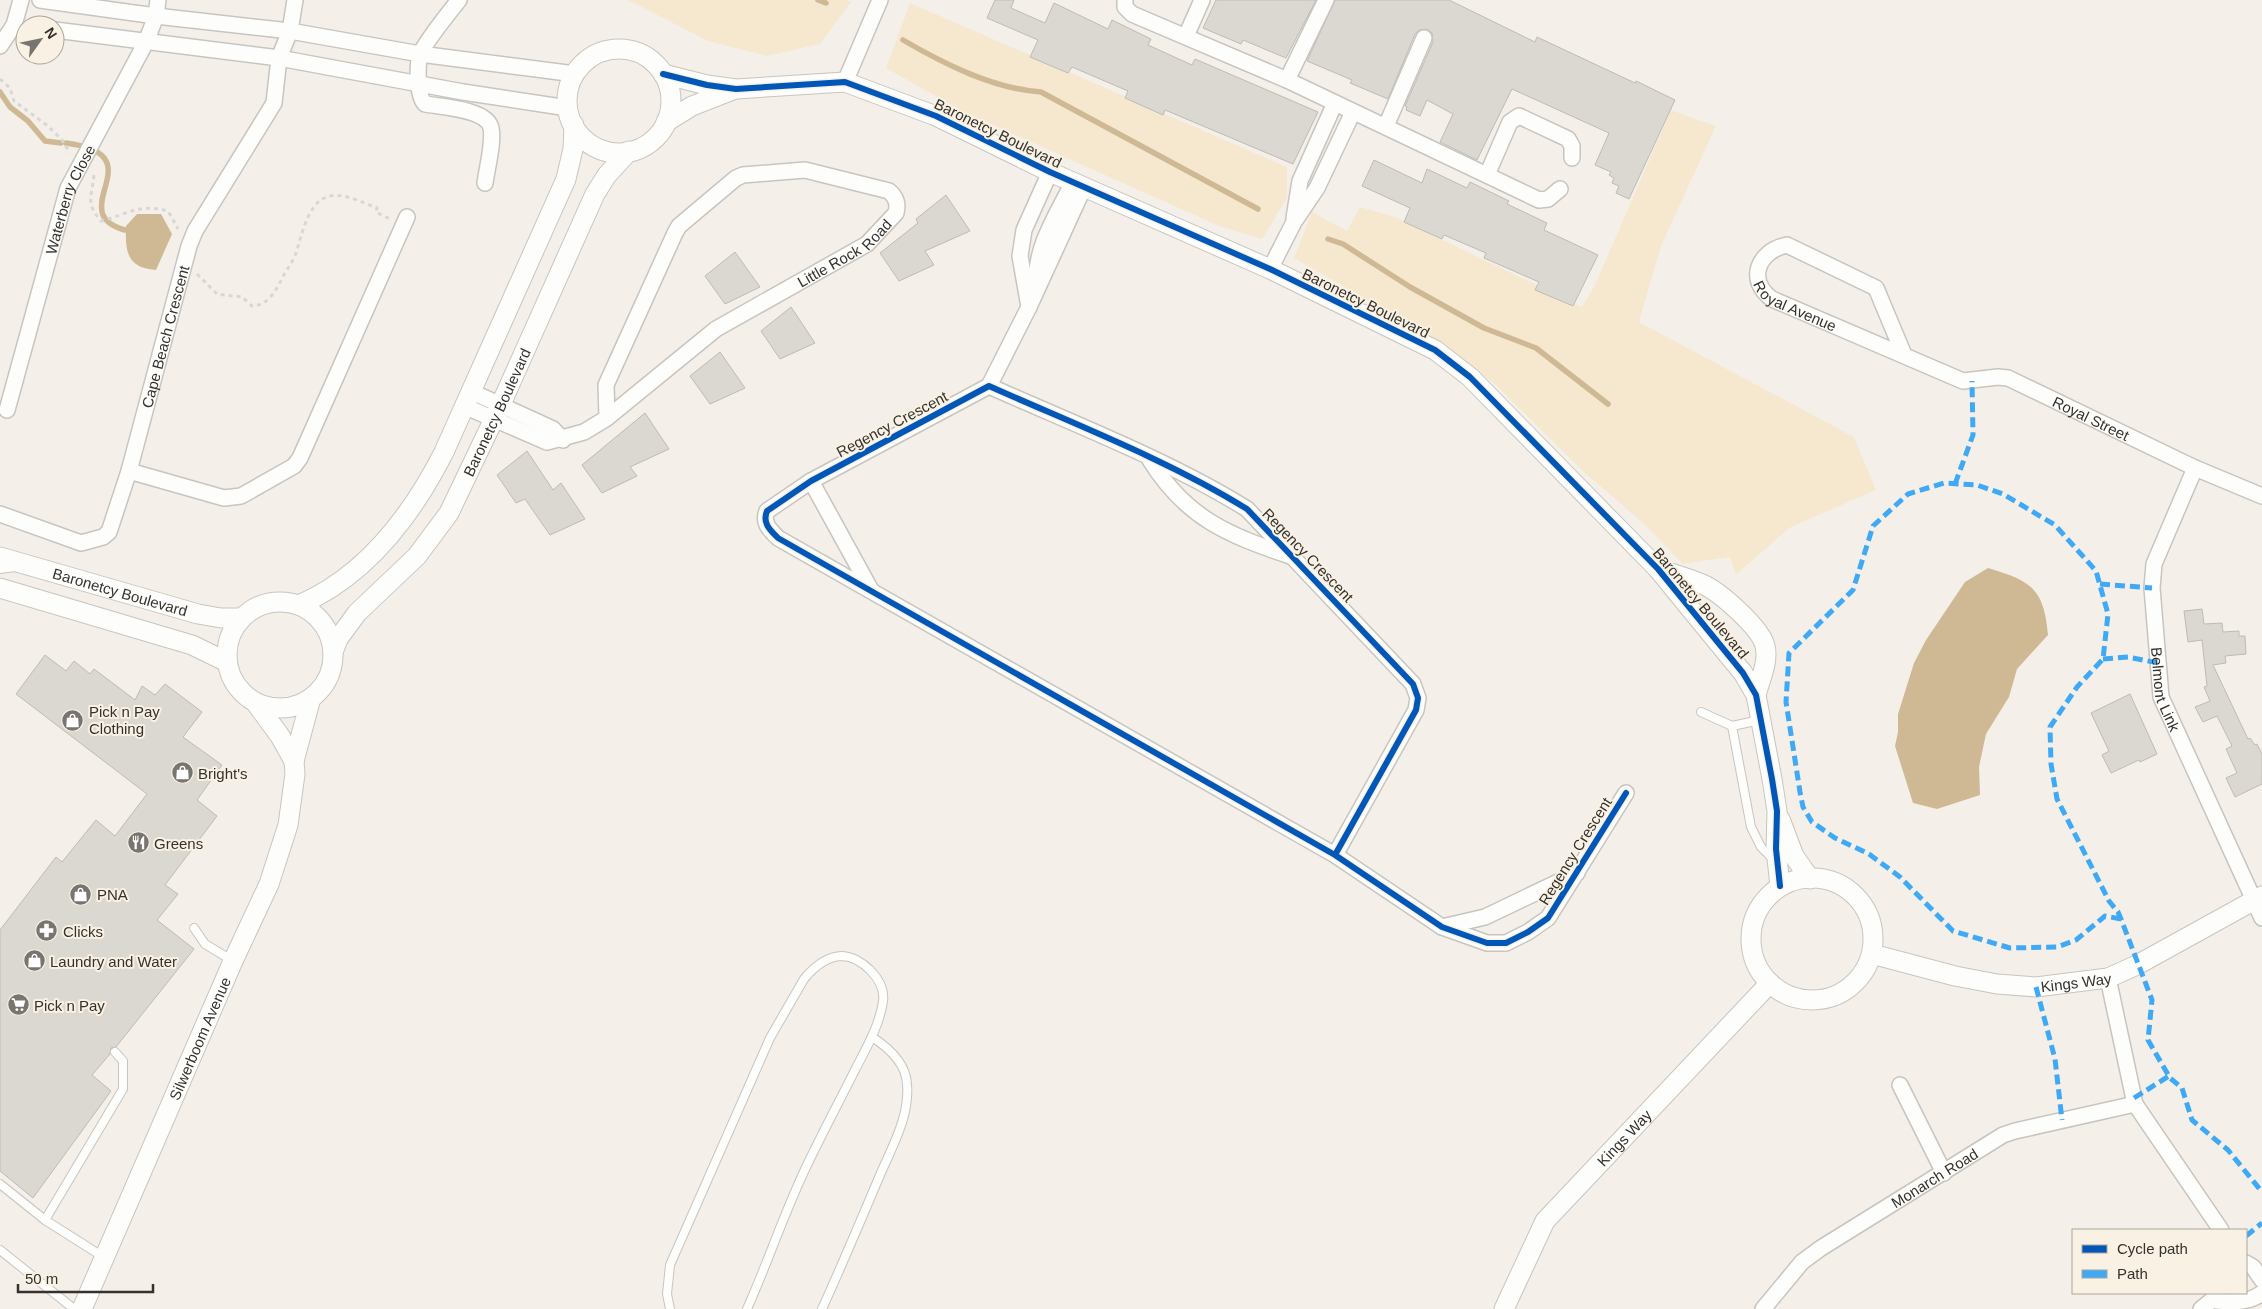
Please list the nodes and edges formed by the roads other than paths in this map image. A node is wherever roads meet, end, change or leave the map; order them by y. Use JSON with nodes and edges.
{"nodes":[{"id":1,"x":40,"y":0,"type":"edge"},
{"id":2,"x":158,"y":0,"type":"edge"},
{"id":3,"x":295,"y":0,"type":"edge"},
{"id":4,"x":459,"y":0,"type":"edge"},
{"id":5,"x":1125,"y":0,"type":"edge"},
{"id":6,"x":1202,"y":0,"type":"edge"},
{"id":7,"x":1326,"y":0,"type":"edge"},
{"id":8,"x":878,"y":1,"type":"edge"},
{"id":9,"x":156,"y":16,"type":"junction"},
{"id":10,"x":15,"y":22,"type":"edge"},
{"id":11,"x":65,"y":31,"type":"edge"},
{"id":12,"x":1186,"y":36,"type":"junction"},
{"id":13,"x":1424,"y":38,"type":"dead end"},
{"id":14,"x":146,"y":42,"type":"junction"},
{"id":15,"x":284,"y":44,"type":"junction"},
{"id":16,"x":0,"y":46,"type":"edge"},
{"id":17,"x":420,"y":54,"type":"junction"},
{"id":18,"x":575,"y":74,"type":"junction"},
{"id":19,"x":663,"y":74,"type":"junction"},
{"id":20,"x":1287,"y":80,"type":"junction"},
{"id":21,"x":845,"y":82,"type":"junction"},
{"id":22,"x":419,"y":84,"type":"junction"},
{"id":23,"x":736,"y":89,"type":"junction"},
{"id":24,"x":1334,"y":103,"type":"junction"},
{"id":25,"x":1353,"y":112,"type":"junction"},
{"id":26,"x":571,"y":116,"type":"junction"},
{"id":27,"x":666,"y":122,"type":"junction"},
{"id":28,"x":1386,"y":126,"type":"junction"},
{"id":29,"x":629,"y":151,"type":"junction"},
{"id":30,"x":1572,"y":158,"type":"dead end"},
{"id":31,"x":1050,"y":172,"type":"junction"},
{"id":32,"x":1487,"y":174,"type":"junction"},
{"id":33,"x":485,"y":183,"type":"dead end"},
{"id":34,"x":1078,"y":184,"type":"junction"},
{"id":35,"x":1560,"y":189,"type":"dead end"},
{"id":36,"x":407,"y":216,"type":"dead end"},
{"id":37,"x":1294,"y":222,"type":"junction"},
{"id":38,"x":1270,"y":269,"type":"junction"},
{"id":39,"x":1028,"y":307,"type":"junction"},
{"id":40,"x":1910,"y":358,"type":"junction"},
{"id":41,"x":988,"y":386,"type":"junction"},
{"id":42,"x":467,"y":398,"type":"junction"},
{"id":43,"x":7,"y":410,"type":"dead end"},
{"id":44,"x":498,"y":412,"type":"junction"},
{"id":45,"x":607,"y":418,"type":"junction"},
{"id":46,"x":1150,"y":458,"type":"junction"},
{"id":47,"x":2195,"y":468,"type":"junction"},
{"id":48,"x":129,"y":471,"type":"junction"},
{"id":49,"x":811,"y":481,"type":"junction"},
{"id":50,"x":2262,"y":496,"type":"edge"},
{"id":51,"x":0,"y":514,"type":"edge"},
{"id":52,"x":0,"y":557,"type":"edge"},
{"id":53,"x":1293,"y":557,"type":"junction"},
{"id":54,"x":27,"y":566,"type":"junction"},
{"id":55,"x":0,"y":569,"type":"edge"},
{"id":56,"x":1658,"y":569,"type":"junction"},
{"id":57,"x":0,"y":588,"type":"edge"},
{"id":58,"x":871,"y":592,"type":"junction"},
{"id":59,"x":9,"y":595,"type":"edge"},
{"id":60,"x":300,"y":606,"type":"junction"},
{"id":61,"x":241,"y":618,"type":"junction"},
{"id":62,"x":333,"y":652,"type":"junction"},
{"id":63,"x":227,"y":662,"type":"junction"},
{"id":64,"x":1756,"y":695,"type":"junction"},
{"id":65,"x":311,"y":698,"type":"junction"},
{"id":66,"x":255,"y":702,"type":"junction"},
{"id":67,"x":1701,"y":712,"type":"dead end"},
{"id":68,"x":1760,"y":720,"type":"junction"},
{"id":69,"x":1732,"y":726,"type":"junction"},
{"id":70,"x":294,"y":761,"type":"junction"},
{"id":71,"x":1626,"y":793,"type":"dead end"},
{"id":72,"x":1777,"y":811,"type":"junction"},
{"id":73,"x":1335,"y":855,"type":"junction"},
{"id":74,"x":1778,"y":863,"type":"junction"},
{"id":75,"x":1577,"y":873,"type":"junction"},
{"id":76,"x":1810,"y":879,"type":"junction"},
{"id":77,"x":1780,"y":886,"type":"junction"},
{"id":78,"x":2258,"y":899,"type":"edge"},
{"id":79,"x":2262,"y":918,"type":"edge"},
{"id":80,"x":1442,"y":927,"type":"junction"},
{"id":81,"x":194,"y":928,"type":"dead end"},
{"id":82,"x":1872,"y":954,"type":"junction"},
{"id":83,"x":233,"y":960,"type":"junction"},
{"id":84,"x":2108,"y":978,"type":"junction"},
{"id":85,"x":1770,"y":983,"type":"junction"},
{"id":86,"x":872,"y":1037,"type":"junction"},
{"id":87,"x":116,"y":1052,"type":"dead end"},
{"id":88,"x":1900,"y":1085,"type":"dead end"},
{"id":89,"x":2135,"y":1104,"type":"junction"},
{"id":90,"x":1944,"y":1173,"type":"junction"},
{"id":91,"x":0,"y":1184,"type":"edge"},
{"id":92,"x":45,"y":1220,"type":"junction"},
{"id":93,"x":2221,"y":1229,"type":"edge"},
{"id":94,"x":0,"y":1250,"type":"edge"},
{"id":95,"x":105,"y":1258,"type":"junction"},
{"id":96,"x":2247,"y":1264,"type":"edge"},
{"id":97,"x":2262,"y":1280,"type":"edge"},
{"id":98,"x":2262,"y":1294,"type":"edge"},
{"id":99,"x":2210,"y":1301,"type":"edge"},
{"id":100,"x":74,"y":1309,"type":"edge"},
{"id":101,"x":82,"y":1309,"type":"edge"},
{"id":102,"x":670,"y":1309,"type":"edge"},
{"id":103,"x":747,"y":1309,"type":"edge"},
{"id":104,"x":822,"y":1309,"type":"edge"},
{"id":105,"x":1504,"y":1309,"type":"edge"},
{"id":106,"x":1763,"y":1309,"type":"edge"}],
"edges":[{"from":1,"to":9,"type":"street"},
{"from":2,"to":9,"type":"street","name":"Waterberry Close"},
{"from":3,"to":15,"type":"street","name":"Cape Beach Crescent"},
{"from":4,"to":17,"type":"street"},
{"from":5,"to":12,"type":"street"},
{"from":6,"to":12,"type":"street"},
{"from":7,"to":20,"type":"street"},
{"from":8,"to":21,"type":"street"},
{"from":9,"to":14,"type":"street","name":"Waterberry Close"},
{"from":9,"to":15,"type":"street"},
{"from":10,"to":16,"type":"street"},
{"from":11,"to":14,"type":"street"},
{"from":12,"to":20,"type":"street"},
{"from":13,"to":28,"type":"street"},
{"from":14,"to":15,"type":"street"},
{"from":14,"to":43,"type":"street","name":"Waterberry Close"},
{"from":15,"to":17,"type":"street"},
{"from":15,"to":22,"type":"street"},
{"from":15,"to":48,"type":"street","name":"Cape Beach Crescent"},
{"from":17,"to":18,"type":"street"},
{"from":17,"to":22,"type":"street"},
{"from":18,"to":19,"type":"street"},
{"from":18,"to":26,"type":"street"},
{"from":19,"to":23,"type":"street","name":"Baronetcy Boulevard"},
{"from":19,"to":27,"type":"street"},
{"from":20,"to":24,"type":"street"},
{"from":21,"to":23,"type":"street","name":"Baronetcy Boulevard"},
{"from":21,"to":31,"type":"street","name":"Baronetcy Boulevard"},
{"from":22,"to":26,"type":"street"},
{"from":22,"to":33,"type":"street"},
{"from":23,"to":27,"type":"street","name":"Baronetcy Boulevard"},
{"from":24,"to":25,"type":"street"},
{"from":24,"to":37,"type":"street"},
{"from":25,"to":28,"type":"street"},
{"from":25,"to":37,"type":"street"},
{"from":26,"to":29,"type":"street"},
{"from":26,"to":42,"type":"street","name":"Baronetcy Boulevard"},
{"from":27,"to":29,"type":"street"},
{"from":28,"to":32,"type":"street"},
{"from":29,"to":44,"type":"street","name":"Baronetcy Boulevard"},
{"from":30,"to":32,"type":"street"},
{"from":31,"to":34,"type":"street","name":"Baronetcy Boulevard"},
{"from":31,"to":39,"type":"street"},
{"from":32,"to":35,"type":"street"},
{"from":34,"to":38,"type":"street","name":"Baronetcy Boulevard"},
{"from":34,"to":39,"type":"street"},
{"from":36,"to":48,"type":"street"},
{"from":37,"to":38,"type":"street"},
{"from":38,"to":56,"type":"street","name":"Baronetcy Boulevard"},
{"from":39,"to":41,"type":"street"},
{"from":40,"to":40,"type":"street","name":"Royal Avenue"},
{"from":40,"to":47,"type":"street","name":"Royal Street"},
{"from":41,"to":46,"type":"street","name":"Regency Crescent"},
{"from":41,"to":49,"type":"street","name":"Regency Crescent"},
{"from":42,"to":44,"type":"street","name":"Little Rock Road"},
{"from":42,"to":60,"type":"street","name":"Baronetcy Boulevard"},
{"from":44,"to":45,"type":"street","name":"Little Rock Road"},
{"from":44,"to":62,"type":"street","name":"Baronetcy Boulevard"},
{"from":45,"to":45,"type":"street","name":"Little Rock Road"},
{"from":46,"to":53,"type":"street","name":"Regency Crescent"},
{"from":46,"to":53,"type":"street"},
{"from":47,"to":50,"type":"street","name":"Royal Street"},
{"from":47,"to":78,"type":"street","name":"Belmont Link"},
{"from":48,"to":51,"type":"street","name":"Cape Beach Crescent"},
{"from":49,"to":58,"type":"street"},
{"from":49,"to":58,"type":"street","name":"Regency Crescent"},
{"from":52,"to":54,"type":"street","name":"Baronetcy Boulevard"},
{"from":53,"to":73,"type":"street","name":"Regency Crescent"},
{"from":54,"to":55,"type":"lane"},
{"from":54,"to":61,"type":"street","name":"Baronetcy Boulevard"},
{"from":56,"to":64,"type":"street","name":"Baronetcy Boulevard"},
{"from":56,"to":64,"type":"street","name":"Baronetcy Boulevard"},
{"from":57,"to":59,"type":"street","name":"Baronetcy Boulevard"},
{"from":58,"to":73,"type":"street","name":"Regency Crescent"},
{"from":59,"to":63,"type":"street","name":"Baronetcy Boulevard"},
{"from":60,"to":61,"type":"street"},
{"from":60,"to":62,"type":"street"},
{"from":61,"to":63,"type":"street"},
{"from":62,"to":65,"type":"street"},
{"from":63,"to":66,"type":"street"},
{"from":64,"to":68,"type":"street","name":"Baronetcy Boulevard"},
{"from":65,"to":66,"type":"street"},
{"from":65,"to":70,"type":"street","name":"Silwerboom Avenue"},
{"from":66,"to":70,"type":"street"},
{"from":67,"to":69,"type":"lane"},
{"from":68,"to":69,"type":"lane"},
{"from":68,"to":72,"type":"street","name":"Baronetcy Boulevard"},
{"from":69,"to":74,"type":"lane"},
{"from":70,"to":83,"type":"street","name":"Silwerboom Avenue"},
{"from":71,"to":75,"type":"street","name":"Regency Crescent"},
{"from":72,"to":74,"type":"street","name":"Baronetcy Boulevard"},
{"from":72,"to":76,"type":"street","name":"Baronetcy Boulevard"},
{"from":73,"to":80,"type":"street","name":"Regency Crescent"},
{"from":74,"to":77,"type":"street","name":"Baronetcy Boulevard"},
{"from":75,"to":80,"type":"street"},
{"from":75,"to":80,"type":"street","name":"Regency Crescent"},
{"from":76,"to":77,"type":"street"},
{"from":76,"to":82,"type":"street"},
{"from":77,"to":85,"type":"street"},
{"from":78,"to":79,"type":"street","name":"Belmont Link"},
{"from":78,"to":84,"type":"street","name":"Kings Way"},
{"from":81,"to":83,"type":"lane"},
{"from":82,"to":84,"type":"street","name":"Kings Way"},
{"from":82,"to":85,"type":"street"},
{"from":83,"to":95,"type":"street","name":"Silwerboom Avenue"},
{"from":84,"to":89,"type":"street"},
{"from":85,"to":105,"type":"street","name":"Kings Way"},
{"from":86,"to":102,"type":"lane"},
{"from":86,"to":103,"type":"lane"},
{"from":86,"to":104,"type":"lane"},
{"from":87,"to":92,"type":"lane"},
{"from":88,"to":90,"type":"street"},
{"from":89,"to":90,"type":"street","name":"Monarch Road"},
{"from":89,"to":93,"type":"street"},
{"from":90,"to":106,"type":"street","name":"Monarch Road"},
{"from":91,"to":92,"type":"lane"},
{"from":92,"to":95,"type":"lane"},
{"from":94,"to":100,"type":"lane"},
{"from":95,"to":101,"type":"street","name":"Silwerboom Avenue"},
{"from":96,"to":97,"type":"street"},
{"from":98,"to":99,"type":"street"}]}
